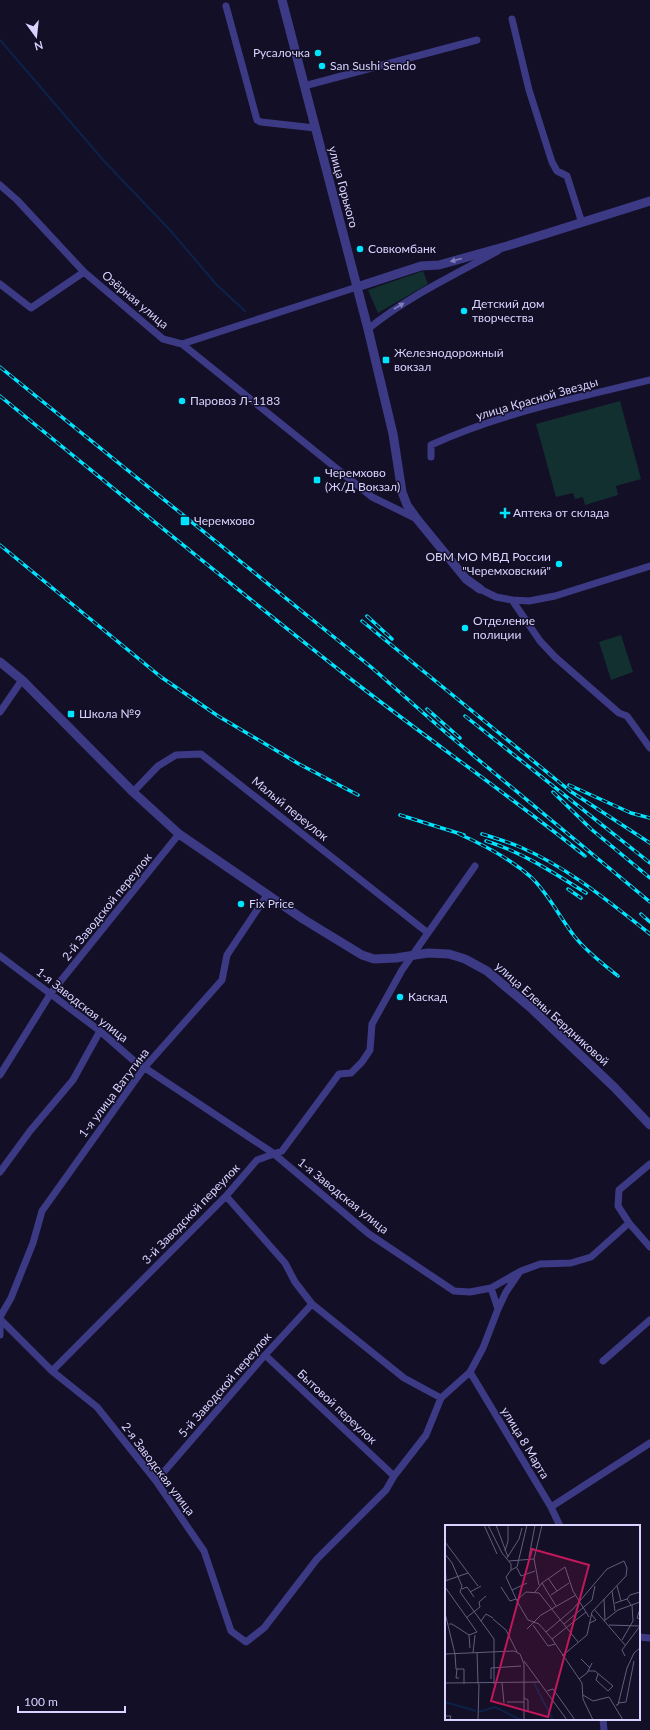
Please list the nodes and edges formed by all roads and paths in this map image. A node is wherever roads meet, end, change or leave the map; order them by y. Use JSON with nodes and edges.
{"nodes":[{"id":1,"x":282,"y":0,"type":"edge"},
{"id":2,"x":226,"y":6,"type":"dead end"},
{"id":3,"x":512,"y":19,"type":"dead end"},
{"id":4,"x":477,"y":40,"type":"dead end"},
{"id":5,"x":304,"y":86,"type":"junction"},
{"id":6,"x":315,"y":128,"type":"junction"},
{"id":7,"x":0,"y":185,"type":"edge"},
{"id":8,"x":650,"y":201,"type":"edge"},
{"id":9,"x":582,"y":223,"type":"junction"},
{"id":10,"x":507,"y":246,"type":"junction"},
{"id":11,"x":84,"y":272,"type":"junction"},
{"id":12,"x":0,"y":284,"type":"edge"},
{"id":13,"x":357,"y":287,"type":"junction"},
{"id":14,"x":368,"y":329,"type":"junction"},
{"id":15,"x":182,"y":344,"type":"junction"},
{"id":16,"x":650,"y":380,"type":"edge"},
{"id":17,"x":431,"y":457,"type":"dead end"},
{"id":18,"x":417,"y":520,"type":"junction"},
{"id":19,"x":650,"y":566,"type":"edge"},
{"id":20,"x":480,"y":589,"type":"joint"},
{"id":21,"x":512,"y":600,"type":"junction"},
{"id":22,"x":0,"y":662,"type":"edge"},
{"id":23,"x":22,"y":680,"type":"junction"},
{"id":24,"x":0,"y":712,"type":"edge"},
{"id":25,"x":650,"y":748,"type":"edge"},
{"id":26,"x":133,"y":792,"type":"junction"},
{"id":27,"x":180,"y":834,"type":"junction"},
{"id":28,"x":475,"y":866,"type":"dead end"},
{"id":29,"x":267,"y":895,"type":"junction"},
{"id":30,"x":428,"y":933,"type":"junction"},
{"id":31,"x":0,"y":956,"type":"edge"},
{"id":32,"x":412,"y":956,"type":"junction"},
{"id":33,"x":51,"y":993,"type":"junction"},
{"id":34,"x":100,"y":1031,"type":"junction"},
{"id":35,"x":144,"y":1068,"type":"junction"},
{"id":36,"x":0,"y":1075,"type":"edge"},
{"id":37,"x":650,"y":1125,"type":"edge"},
{"id":38,"x":273,"y":1153,"type":"junction"},
{"id":39,"x":650,"y":1164,"type":"edge"},
{"id":40,"x":0,"y":1172,"type":"edge"},
{"id":41,"x":226,"y":1196,"type":"junction"},
{"id":42,"x":628,"y":1223,"type":"junction"},
{"id":43,"x":650,"y":1247,"type":"edge"},
{"id":44,"x":521,"y":1271,"type":"junction"},
{"id":45,"x":491,"y":1288,"type":"junction"},
{"id":46,"x":312,"y":1304,"type":"junction"},
{"id":47,"x":498,"y":1309,"type":"junction"},
{"id":48,"x":0,"y":1318,"type":"edge"},
{"id":49,"x":650,"y":1320,"type":"edge"},
{"id":50,"x":0,"y":1327,"type":"edge"},
{"id":51,"x":0,"y":1335,"type":"edge"},
{"id":52,"x":265,"y":1355,"type":"junction"},
{"id":53,"x":603,"y":1361,"type":"dead end"},
{"id":54,"x":52,"y":1371,"type":"junction"},
{"id":55,"x":470,"y":1372,"type":"junction"},
{"id":56,"x":441,"y":1398,"type":"junction"},
{"id":57,"x":650,"y":1443,"type":"edge"},
{"id":58,"x":394,"y":1476,"type":"junction"},
{"id":59,"x":156,"y":1481,"type":"junction"},
{"id":60,"x":551,"y":1507,"type":"junction"},
{"id":61,"x":560,"y":1525,"type":"edge"},
{"id":62,"x":640,"y":1637,"type":"edge"},
{"id":63,"x":650,"y":1638,"type":"edge"},
{"id":64,"x":603,"y":1720,"type":"edge"},
{"id":65,"x":604,"y":1730,"type":"edge"}],
"edges":[{"from":1,"to":5,"type":"street","name":"улица Горького"},
{"from":2,"to":6,"type":"street"},
{"from":3,"to":9,"type":"street"},
{"from":4,"to":5,"type":"street"},
{"from":5,"to":6,"type":"street","name":"улица Горького"},
{"from":6,"to":13,"type":"street","name":"улица Горького"},
{"from":7,"to":11,"type":"street","name":"Озёрная улица"},
{"from":8,"to":9,"type":"street"},
{"from":9,"to":10,"type":"street"},
{"from":10,"to":13,"type":"street","one_way":true},
{"from":14,"to":10,"type":"street","one_way":true},
{"from":11,"to":12,"type":"street"},
{"from":11,"to":15,"type":"street","name":"Озёрная улица"},
{"from":13,"to":14,"type":"street","name":"улица Горького"},
{"from":13,"to":15,"type":"street"},
{"from":14,"to":18,"type":"street","name":"улица Горького"},
{"from":15,"to":18,"type":"street"},
{"from":16,"to":17,"type":"street","name":"улица Красной Звезды"},
{"from":18,"to":20,"type":"street","name":"улица Горького"},
{"from":19,"to":21,"type":"street"},
{"from":20,"to":21,"type":"street"},
{"from":21,"to":25,"type":"street"},
{"from":22,"to":23,"type":"street","name":"улица Елены Бердниковой"},
{"from":23,"to":24,"type":"street"},
{"from":23,"to":26,"type":"street","name":"улица Елены Бердниковой"},
{"from":26,"to":27,"type":"street","name":"улица Елены Бердниковой"},
{"from":26,"to":30,"type":"street","name":"Малый переулок"},
{"from":27,"to":29,"type":"street","name":"улица Елены Бердниковой"},
{"from":27,"to":33,"type":"street","name":"2-й Заводской переулок"},
{"from":28,"to":30,"type":"street","name":"3-й Заводской переулок"},
{"from":29,"to":32,"type":"street","name":"улица Елены Бердниковой"},
{"from":29,"to":35,"type":"street","name":"1-я улица Ватутина"},
{"from":30,"to":32,"type":"street","name":"3-й Заводской переулок"},
{"from":31,"to":33,"type":"street","name":"1-я Заводская улица"},
{"from":32,"to":37,"type":"street","name":"улица Елены Бердниковой"},
{"from":32,"to":38,"type":"street","name":"3-й Заводской переулок"},
{"from":33,"to":34,"type":"street","name":"1-я Заводская улица"},
{"from":33,"to":36,"type":"street","name":"2-й Заводской переулок"},
{"from":34,"to":35,"type":"street","name":"1-я Заводская улица"},
{"from":34,"to":40,"type":"street"},
{"from":35,"to":38,"type":"street","name":"1-я Заводская улица"},
{"from":35,"to":48,"type":"street","name":"1-я улица Ватутина"},
{"from":38,"to":41,"type":"street","name":"3-й Заводской переулок"},
{"from":38,"to":45,"type":"street","name":"1-я Заводская улица"},
{"from":39,"to":42,"type":"street"},
{"from":41,"to":46,"type":"street"},
{"from":41,"to":54,"type":"street","name":"3-й Заводской переулок"},
{"from":42,"to":43,"type":"street"},
{"from":42,"to":44,"type":"street","name":"1-я Заводская улица"},
{"from":44,"to":45,"type":"street","name":"1-я Заводская улица"},
{"from":44,"to":47,"type":"street"},
{"from":45,"to":47,"type":"street"},
{"from":46,"to":52,"type":"street","name":"5-й Заводской переулок"},
{"from":46,"to":56,"type":"street"},
{"from":47,"to":55,"type":"street"},
{"from":48,"to":54,"type":"street","name":"2-я Заводская улица"},
{"from":49,"to":53,"type":"street"},
{"from":50,"to":51,"type":"street"},
{"from":52,"to":58,"type":"street","name":"Бытовой переулок"},
{"from":52,"to":59,"type":"street","name":"5-й Заводской переулок"},
{"from":54,"to":59,"type":"street","name":"2-я Заводская улица"},
{"from":55,"to":56,"type":"street"},
{"from":55,"to":60,"type":"street","name":"улица 8 Марта"},
{"from":56,"to":58,"type":"street"},
{"from":57,"to":60,"type":"street"},
{"from":58,"to":59,"type":"street","name":"2-я Заводская улица"},
{"from":60,"to":61,"type":"street","name":"улица 8 Марта"},
{"from":62,"to":63,"type":"street"},
{"from":64,"to":65,"type":"street"}]}
